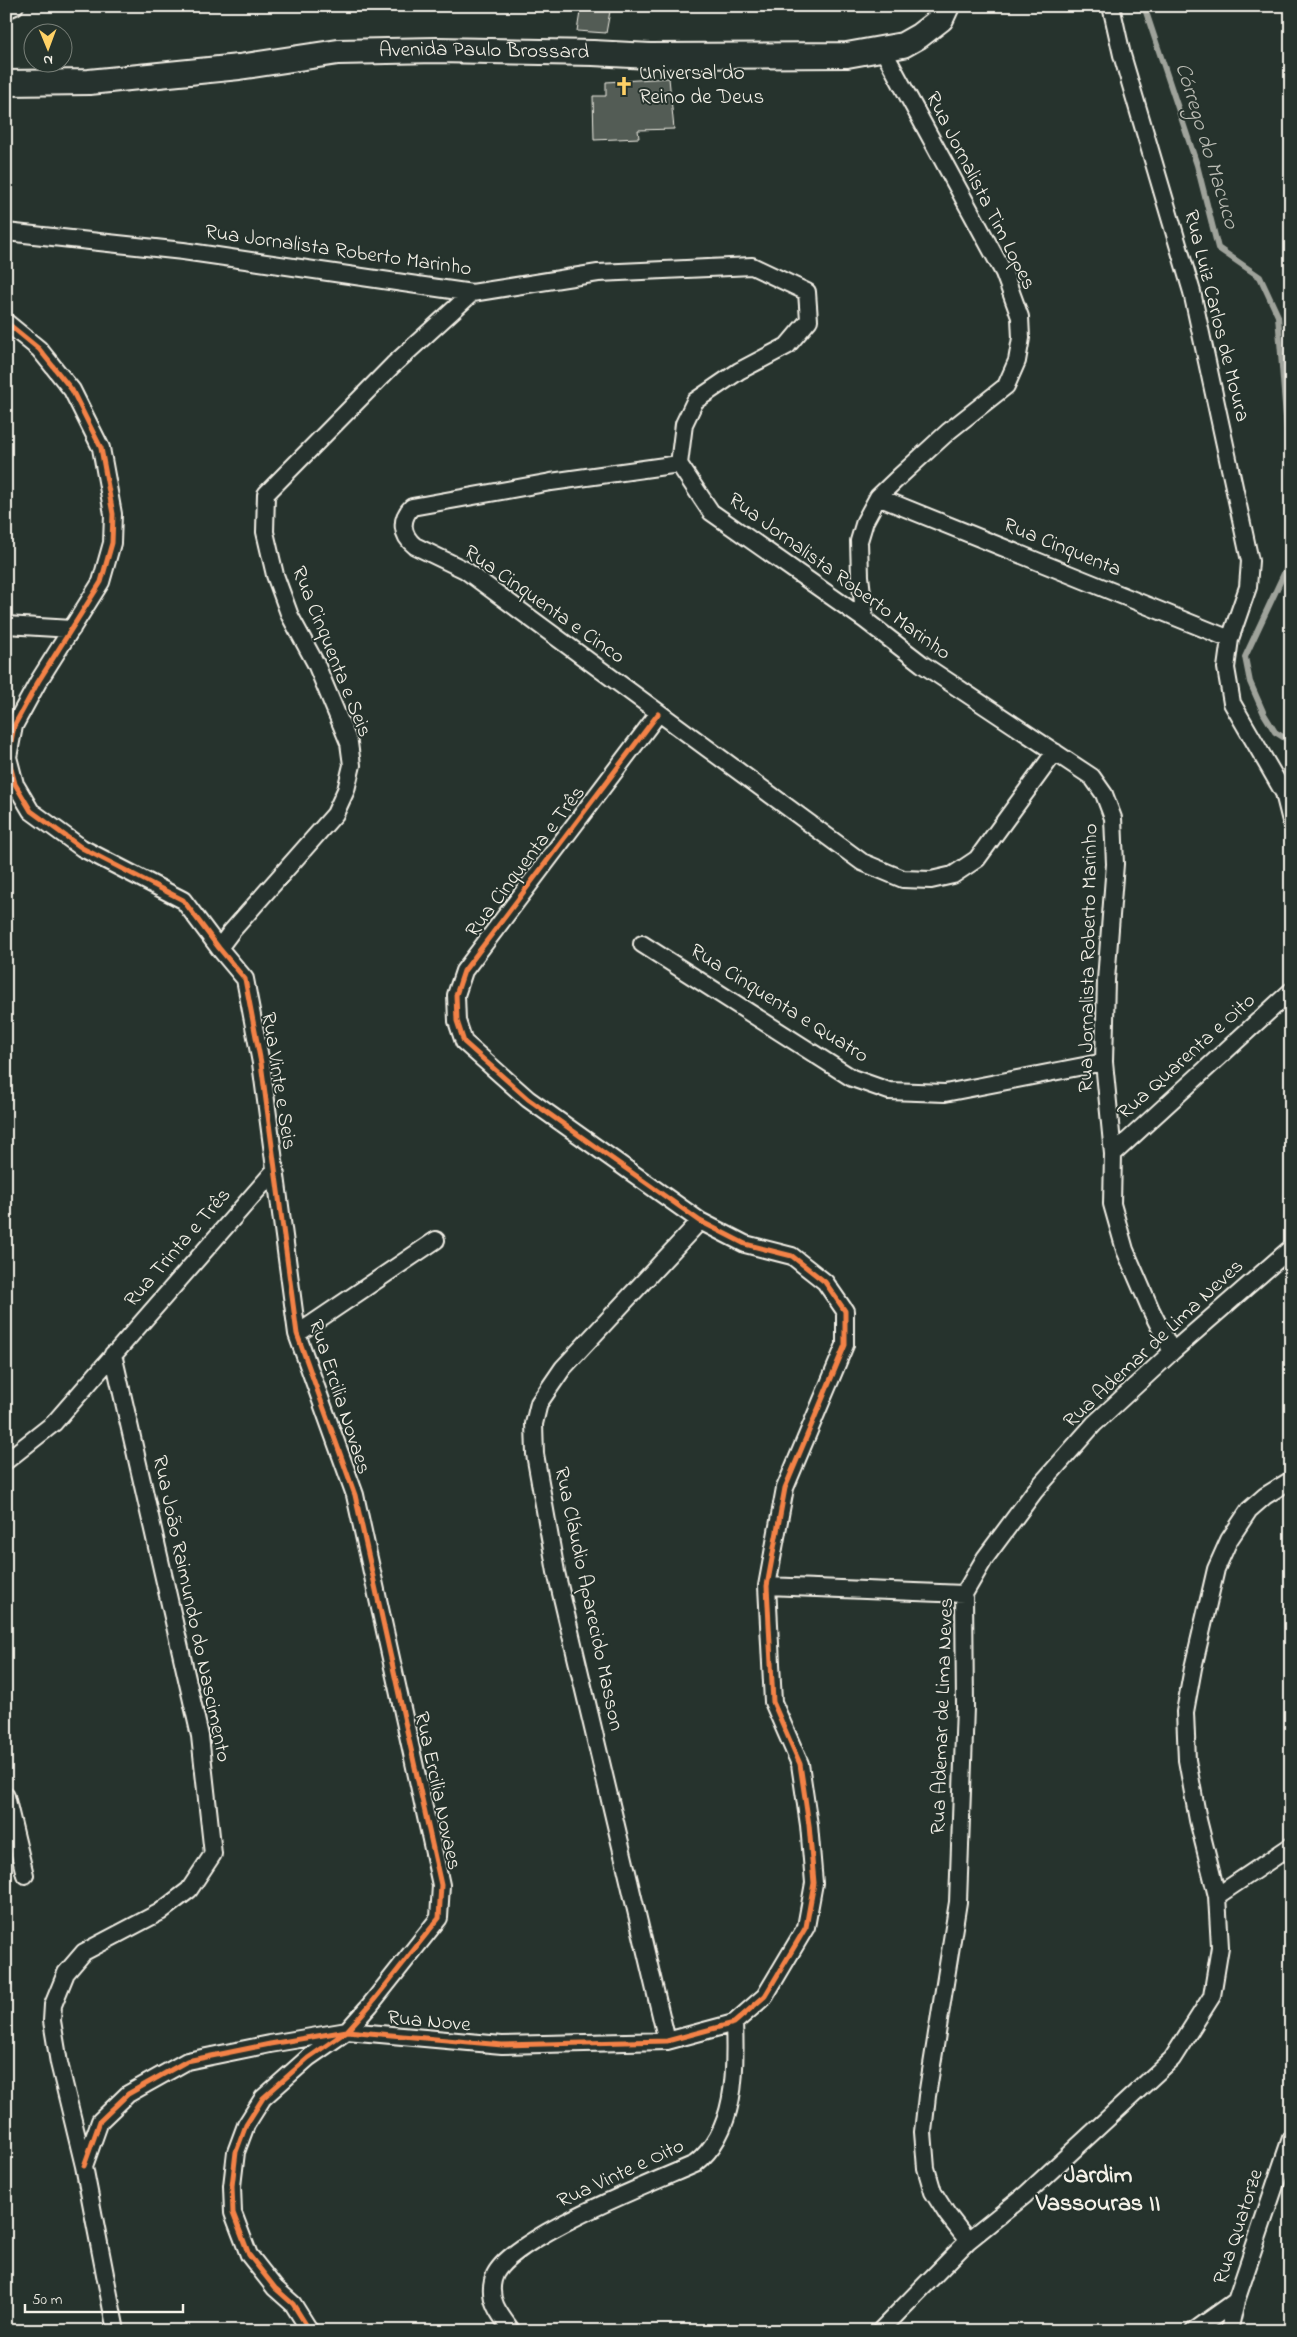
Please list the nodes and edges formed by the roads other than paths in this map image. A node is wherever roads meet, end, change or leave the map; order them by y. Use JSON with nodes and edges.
{"nodes":[{"id":1,"x":15,"y":6,"type":"edge"},
{"id":2,"x":947,"y":6,"type":"edge"},
{"id":3,"x":1111,"y":6,"type":"edge"},
{"id":4,"x":6,"y":10,"type":"edge"},
{"id":5,"x":883,"y":50,"type":"junction"},
{"id":6,"x":6,"y":83,"type":"edge"},
{"id":7,"x":6,"y":232,"type":"edge"},
{"id":8,"x":472,"y":293,"type":"junction"},
{"id":9,"x":6,"y":322,"type":"edge"},
{"id":10,"x":679,"y":464,"type":"junction"},
{"id":11,"x":878,"y":497,"type":"junction"},
{"id":12,"x":865,"y":620,"type":"junction"},
{"id":13,"x":6,"y":625,"type":"edge"},
{"id":14,"x":72,"y":629,"type":"junction"},
{"id":15,"x":1230,"y":639,"type":"junction"},
{"id":16,"x":658,"y":714,"type":"junction"},
{"id":17,"x":1055,"y":752,"type":"junction"},
{"id":18,"x":1287,"y":792,"type":"edge"},
{"id":19,"x":1291,"y":821,"type":"edge"},
{"id":20,"x":642,"y":944,"type":"dead end"},
{"id":21,"x":219,"y":948,"type":"junction"},
{"id":22,"x":1291,"y":992,"type":"edge"},
{"id":23,"x":1104,"y":1062,"type":"junction"},
{"id":24,"x":1113,"y":1154,"type":"junction"},
{"id":25,"x":275,"y":1170,"type":"junction"},
{"id":26,"x":700,"y":1221,"type":"junction"},
{"id":27,"x":436,"y":1240,"type":"dead end"},
{"id":28,"x":1291,"y":1248,"type":"edge"},
{"id":29,"x":297,"y":1334,"type":"junction"},
{"id":30,"x":1172,"y":1352,"type":"junction"},
{"id":31,"x":113,"y":1354,"type":"junction"},
{"id":32,"x":6,"y":1461,"type":"edge"},
{"id":33,"x":1291,"y":1480,"type":"edge"},
{"id":34,"x":767,"y":1586,"type":"junction"},
{"id":35,"x":964,"y":1594,"type":"junction"},
{"id":36,"x":6,"y":1796,"type":"edge"},
{"id":37,"x":1291,"y":1846,"type":"edge"},
{"id":38,"x":25,"y":1875,"type":"dead end"},
{"id":39,"x":1217,"y":1896,"type":"junction"},
{"id":40,"x":734,"y":2023,"type":"junction"},
{"id":41,"x":347,"y":2031,"type":"junction"},
{"id":42,"x":667,"y":2041,"type":"junction"},
{"id":43,"x":1291,"y":2138,"type":"edge"},
{"id":44,"x":84,"y":2166,"type":"junction"},
{"id":45,"x":968,"y":2241,"type":"junction"},
{"id":46,"x":1236,"y":2300,"type":"junction"},
{"id":47,"x":116,"y":2331,"type":"edge"},
{"id":48,"x":310,"y":2331,"type":"edge"},
{"id":49,"x":512,"y":2331,"type":"edge"},
{"id":50,"x":880,"y":2331,"type":"edge"},
{"id":51,"x":1194,"y":2331,"type":"edge"},
{"id":52,"x":1229,"y":2331,"type":"edge"}],
"edges":[{"from":1,"to":4,"type":"street"},
{"from":2,"to":5,"type":"main road","name":"Avenida Paulo Brossard"},
{"from":3,"to":15,"type":"street","name":"Rua Luiz Carlos de Moura"},
{"from":5,"to":6,"type":"main road","name":"Avenida Paulo Brossard"},
{"from":5,"to":11,"type":"street","name":"Rua Jornalista Tim Lopes"},
{"from":7,"to":8,"type":"street","name":"Rua Jornalista Roberto Marinho"},
{"from":8,"to":10,"type":"street","name":"Rua Jornalista Roberto Marinho"},
{"from":8,"to":21,"type":"street","name":"Rua Cinquenta e Seis"},
{"from":9,"to":14,"type":"street","name":"Rua Vinte e Seis"},
{"from":10,"to":12,"type":"street","name":"Rua Jornalista Roberto Marinho"},
{"from":10,"to":16,"type":"street","name":"Rua Cinquenta e Cinco"},
{"from":11,"to":12,"type":"street","name":"Rua Jornalista Tim Lopes"},
{"from":11,"to":15,"type":"street","name":"Rua Cinquenta"},
{"from":12,"to":17,"type":"street","name":"Rua Jornalista Roberto Marinho"},
{"from":13,"to":14,"type":"street"},
{"from":14,"to":21,"type":"street","name":"Rua Vinte e Seis"},
{"from":15,"to":18,"type":"street","name":"Rua Luiz Carlos de Moura"},
{"from":16,"to":17,"type":"street"},
{"from":16,"to":26,"type":"street","name":"Rua Cinquenta e Três"},
{"from":17,"to":23,"type":"street","name":"Rua Jornalista Roberto Marinho"},
{"from":18,"to":19,"type":"street","name":"Rua Luiz Carlos de Moura"},
{"from":20,"to":23,"type":"street","name":"Rua Cinquenta e Quatro"},
{"from":21,"to":25,"type":"street","name":"Rua Vinte e Seis"},
{"from":22,"to":24,"type":"street","name":"Rua Quarenta e Oito"},
{"from":23,"to":24,"type":"street","name":"Rua Jornalista Roberto Marinho"},
{"from":24,"to":30,"type":"street","name":"Rua Jornalista Roberto Marinho"},
{"from":25,"to":29,"type":"street","name":"Rua Ercilia Novaes"},
{"from":25,"to":31,"type":"street","name":"Rua Trinta e Três"},
{"from":26,"to":34,"type":"street"},
{"from":26,"to":42,"type":"street","name":"Rua Cláudio Aparecido Masson"},
{"from":27,"to":29,"type":"street"},
{"from":28,"to":30,"type":"street","name":"Rua Ademar de Lima Neves"},
{"from":29,"to":41,"type":"street","name":"Rua Ercilia Novaes"},
{"from":30,"to":35,"type":"street","name":"Rua Ademar de Lima Neves"},
{"from":31,"to":32,"type":"street","name":"Rua Trinta e Três"},
{"from":31,"to":44,"type":"street","name":"Rua João Raimundo do Nascimento"},
{"from":33,"to":39,"type":"street"},
{"from":34,"to":35,"type":"street"},
{"from":34,"to":40,"type":"street"},
{"from":35,"to":45,"type":"street","name":"Rua Ademar de Lima Neves"},
{"from":36,"to":38,"type":"street"},
{"from":37,"to":39,"type":"street"},
{"from":39,"to":45,"type":"street"},
{"from":40,"to":42,"type":"street","name":"Rua Nove"},
{"from":40,"to":49,"type":"street","name":"Rua Vinte e Oito"},
{"from":41,"to":42,"type":"street","name":"Rua Nove"},
{"from":41,"to":44,"type":"street","name":"Rua Nove"},
{"from":41,"to":48,"type":"street","name":"Rua Ercilia Novaes"},
{"from":43,"to":46,"type":"street","name":"Rua Quatorze"},
{"from":44,"to":47,"type":"street","name":"Rua João Raimundo do Nascimento"},
{"from":45,"to":50,"type":"street"},
{"from":46,"to":51,"type":"street"},
{"from":46,"to":52,"type":"street","name":"Rua Quatorze"}]}
